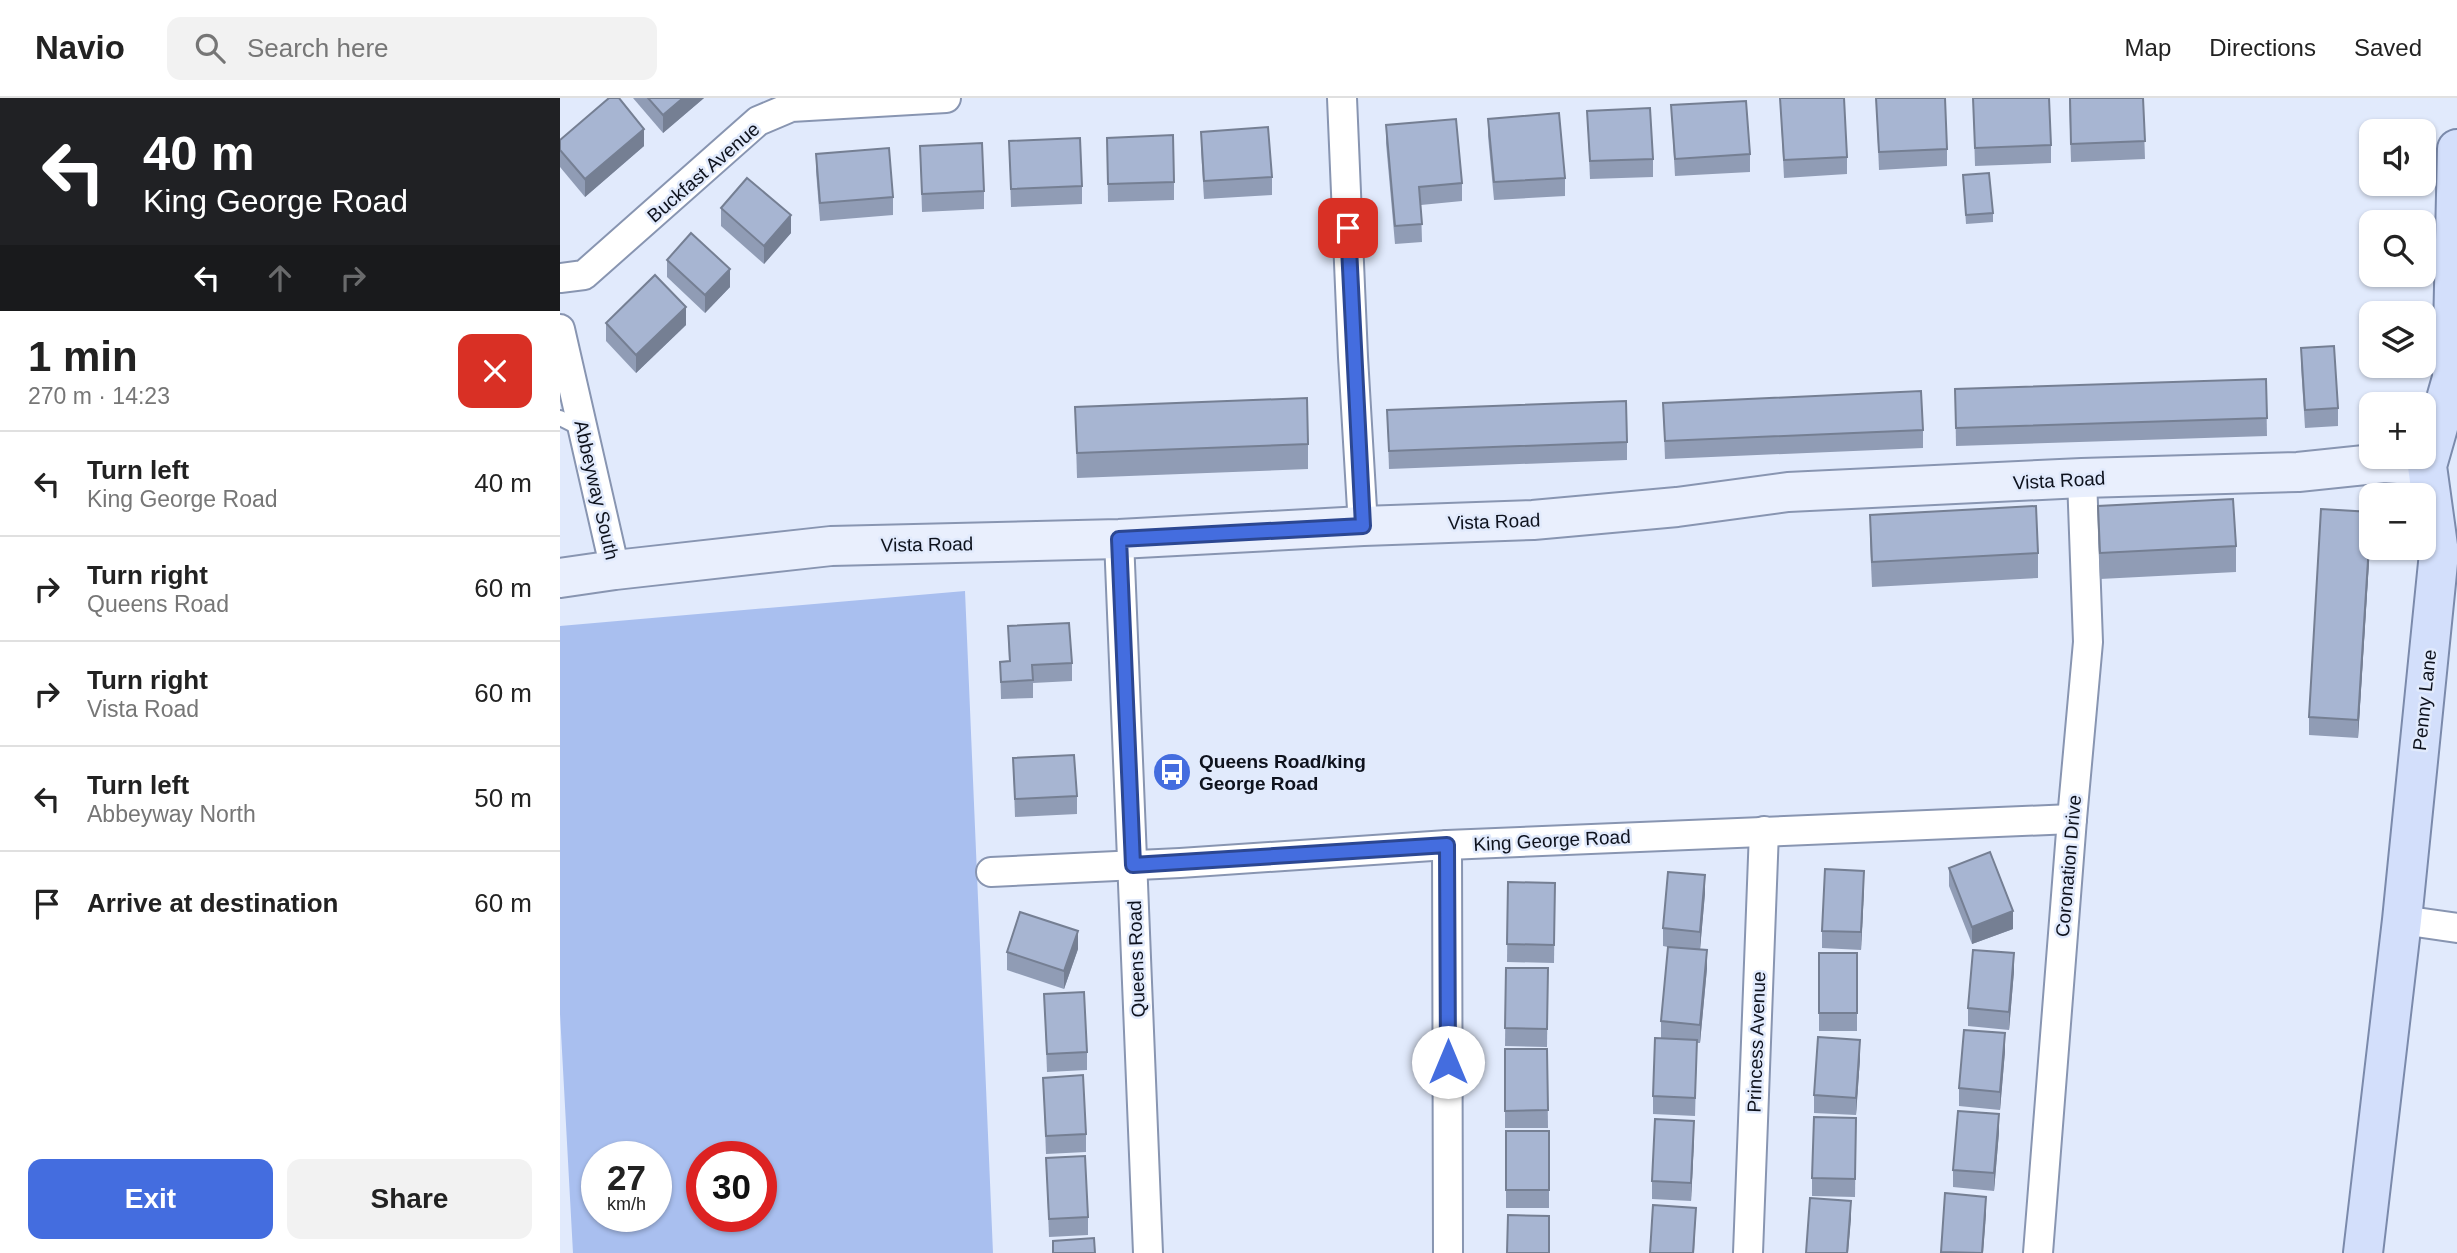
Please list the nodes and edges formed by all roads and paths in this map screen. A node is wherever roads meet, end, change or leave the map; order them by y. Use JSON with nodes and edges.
{"nodes":[{"id":1,"x":946,"y":98,"type":"edge"},
{"id":2,"x":1342,"y":98,"type":"edge"},
{"id":3,"x":906,"y":99,"type":"edge"},
{"id":4,"x":2457,"y":149,"type":"edge"},
{"id":5,"x":560,"y":278,"type":"edge"},
{"id":6,"x":560,"y":329,"type":"edge"},
{"id":7,"x":572,"y":424,"type":"edge"},
{"id":8,"x":2436,"y":434,"type":"edge"},
{"id":9,"x":2359,"y":466,"type":"edge"},
{"id":10,"x":2427,"y":469,"type":"edge"},
{"id":11,"x":2082,"y":478,"type":"junction"},
{"id":12,"x":1363,"y":526,"type":"junction"},
{"id":13,"x":1119,"y":539,"type":"junction"},
{"id":14,"x":615,"y":570,"type":"junction"},
{"id":15,"x":560,"y":578,"type":"edge"},
{"id":16,"x":2072,"y":819,"type":"junction"},
{"id":17,"x":1764,"y":831,"type":"junction"},
{"id":18,"x":1447,"y":845,"type":"junction"},
{"id":19,"x":1133,"y":865,"type":"junction"},
{"id":20,"x":991,"y":872,"type":"dead end"},
{"id":21,"x":2402,"y":920,"type":"junction"},
{"id":22,"x":2457,"y":928,"type":"edge"},
{"id":23,"x":1148,"y":1253,"type":"edge"},
{"id":24,"x":1448,"y":1253,"type":"edge"},
{"id":25,"x":1748,"y":1253,"type":"edge"},
{"id":26,"x":2038,"y":1253,"type":"edge"},
{"id":27,"x":2363,"y":1253,"type":"edge"}],
"edges":[{"from":1,"to":3,"type":"street","name":"Buckfast Avenue"},
{"from":2,"to":12,"type":"street"},
{"from":3,"to":5,"type":"street","name":"Buckfast Avenue"},
{"from":4,"to":8,"type":"main road","name":"Penny Lane"},
{"from":6,"to":7,"type":"street","name":"Abbeyway South"},
{"from":7,"to":14,"type":"street","name":"Abbeyway South"},
{"from":9,"to":11,"type":"main road","name":"Vista Road"},
{"from":10,"to":21,"type":"main road","name":"Penny Lane"},
{"from":11,"to":12,"type":"main road","name":"Vista Road"},
{"from":11,"to":16,"type":"street","name":"Coronation Drive"},
{"from":12,"to":13,"type":"main road","name":"Vista Road"},
{"from":13,"to":14,"type":"main road","name":"Vista Road"},
{"from":13,"to":19,"type":"street","name":"Queens Road"},
{"from":14,"to":15,"type":"main road","name":"Vista Road"},
{"from":16,"to":17,"type":"street","name":"King George Road"},
{"from":16,"to":26,"type":"street","name":"Coronation Drive"},
{"from":17,"to":18,"type":"street","name":"King George Road"},
{"from":17,"to":25,"type":"street","name":"Princess Avenue"},
{"from":18,"to":19,"type":"street","name":"King George Road"},
{"from":18,"to":24,"type":"street"},
{"from":19,"to":20,"type":"street","name":"King George Road"},
{"from":19,"to":23,"type":"street","name":"Queens Road"},
{"from":21,"to":22,"type":"street"},
{"from":21,"to":27,"type":"main road","name":"Penny Lane"}]}
